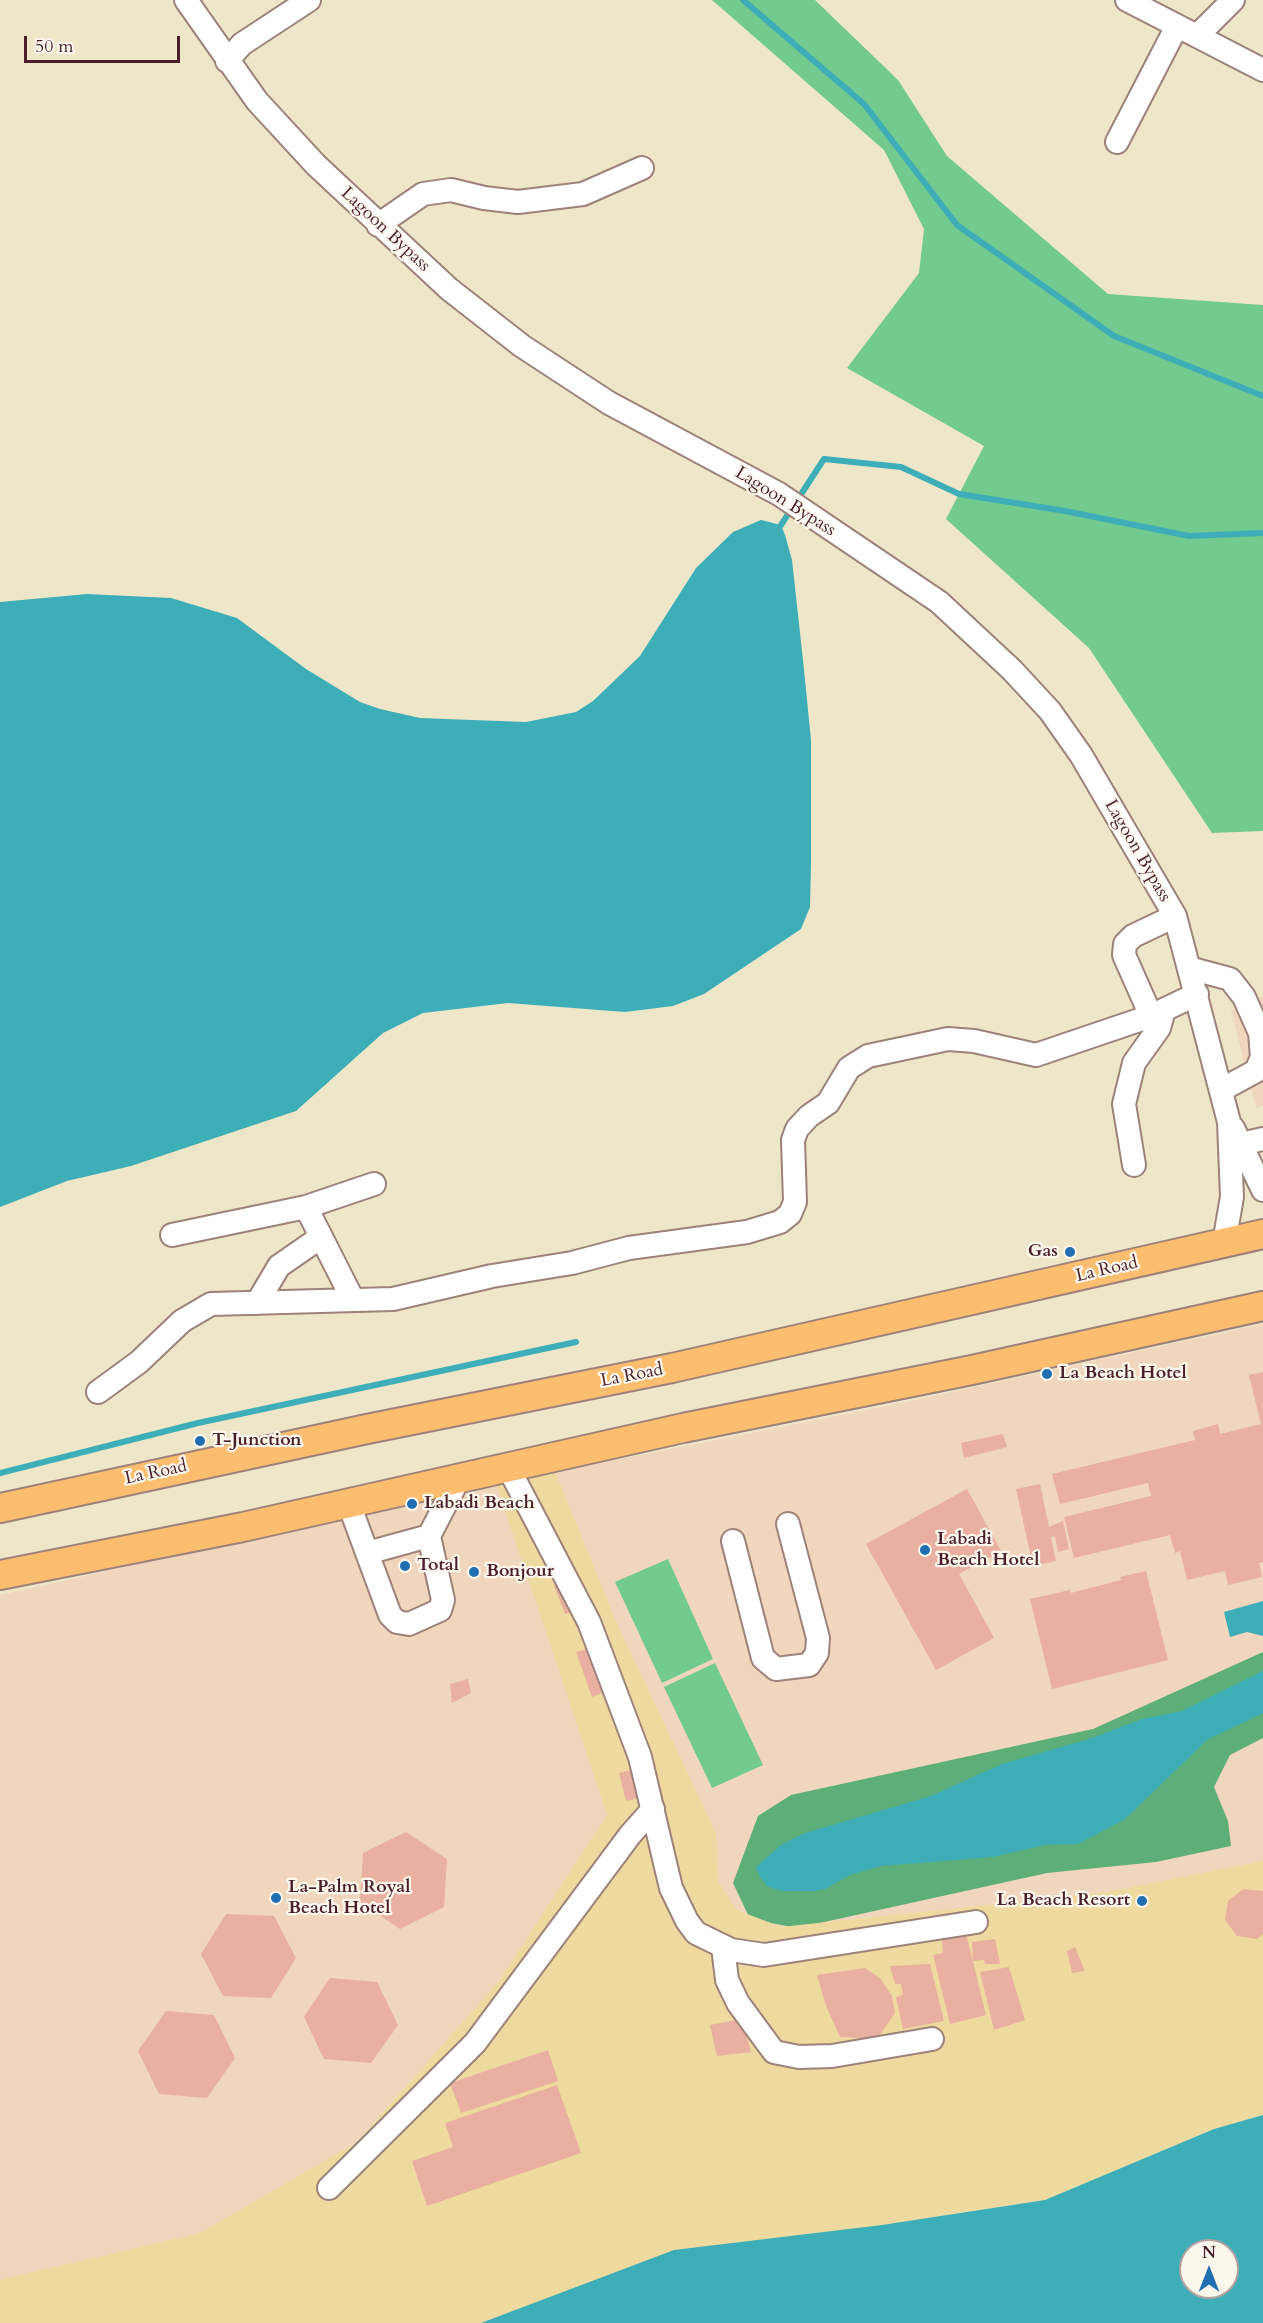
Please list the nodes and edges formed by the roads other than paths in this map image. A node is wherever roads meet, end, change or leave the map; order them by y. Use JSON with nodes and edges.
{"nodes":[{"id":1,"x":309,"y":0,"type":"edge"},
{"id":2,"x":1127,"y":0,"type":"edge"},
{"id":3,"x":1233,"y":0,"type":"edge"},
{"id":4,"x":194,"y":3,"type":"edge"},
{"id":5,"x":1177,"y":26,"type":"junction"},
{"id":6,"x":1197,"y":36,"type":"junction"},
{"id":7,"x":227,"y":61,"type":"junction"},
{"id":8,"x":1263,"y":70,"type":"edge"},
{"id":9,"x":1117,"y":142,"type":"dead end"},
{"id":10,"x":642,"y":168,"type":"dead end"},
{"id":11,"x":378,"y":225,"type":"junction"},
{"id":12,"x":1175,"y":916,"type":"junction"},
{"id":13,"x":1190,"y":968,"type":"junction"},
{"id":14,"x":1197,"y":994,"type":"junction"},
{"id":15,"x":1158,"y":1013,"type":"junction"},
{"id":16,"x":1262,"y":1032,"type":"edge"},
{"id":17,"x":1221,"y":1090,"type":"junction"},
{"id":18,"x":1229,"y":1122,"type":"junction"},
{"id":19,"x":1252,"y":1141,"type":"edge"},
{"id":20,"x":1134,"y":1165,"type":"dead end"},
{"id":21,"x":374,"y":1184,"type":"dead end"},
{"id":22,"x":1263,"y":1190,"type":"edge"},
{"id":23,"x":306,"y":1207,"type":"junction"},
{"id":24,"x":1263,"y":1234,"type":"edge"},
{"id":25,"x":172,"y":1235,"type":"dead end"},
{"id":26,"x":321,"y":1237,"type":"junction"},
{"id":27,"x":1224,"y":1243,"type":"junction"},
{"id":28,"x":353,"y":1300,"type":"junction"},
{"id":29,"x":257,"y":1303,"type":"junction"},
{"id":30,"x":1263,"y":1306,"type":"edge"},
{"id":31,"x":98,"y":1392,"type":"dead end"},
{"id":32,"x":509,"y":1469,"type":"junction"},
{"id":33,"x":458,"y":1480,"type":"junction"},
{"id":34,"x":349,"y":1504,"type":"junction"},
{"id":35,"x":0,"y":1508,"type":"edge"},
{"id":36,"x":788,"y":1524,"type":"dead end"},
{"id":37,"x":429,"y":1536,"type":"junction"},
{"id":38,"x":733,"y":1541,"type":"dead end"},
{"id":39,"x":367,"y":1553,"type":"junction"},
{"id":40,"x":0,"y":1575,"type":"edge"},
{"id":41,"x":653,"y":1809,"type":"junction"},
{"id":42,"x":976,"y":1922,"type":"dead end"},
{"id":43,"x":723,"y":1947,"type":"junction"},
{"id":44,"x":932,"y":2039,"type":"dead end"},
{"id":45,"x":329,"y":2188,"type":"dead end"}],
"edges":[{"from":1,"to":7,"type":"street"},
{"from":2,"to":5,"type":"street"},
{"from":3,"to":6,"type":"street"},
{"from":4,"to":7,"type":"street","name":"Lagoon Bypass"},
{"from":5,"to":6,"type":"street"},
{"from":5,"to":9,"type":"street"},
{"from":6,"to":8,"type":"street"},
{"from":7,"to":11,"type":"street","name":"Lagoon Bypass"},
{"from":10,"to":11,"type":"street"},
{"from":11,"to":12,"type":"street","name":"Lagoon Bypass"},
{"from":12,"to":13,"type":"street","name":"Lagoon Bypass"},
{"from":12,"to":15,"type":"street"},
{"from":13,"to":14,"type":"street","name":"Lagoon Bypass"},
{"from":13,"to":16,"type":"street"},
{"from":14,"to":15,"type":"street"},
{"from":14,"to":17,"type":"street","name":"Lagoon Bypass"},
{"from":15,"to":20,"type":"street"},
{"from":15,"to":28,"type":"street"},
{"from":16,"to":17,"type":"street"},
{"from":17,"to":18,"type":"street","name":"Lagoon Bypass"},
{"from":18,"to":19,"type":"street","name":"Lagoon Bypass"},
{"from":18,"to":27,"type":"street","name":"Lagoon Bypass"},
{"from":19,"to":22,"type":"street","name":"Lagoon Bypass"},
{"from":21,"to":23,"type":"street"},
{"from":23,"to":25,"type":"street"},
{"from":23,"to":26,"type":"street"},
{"from":24,"to":27,"type":"main road","name":"La Road"},
{"from":26,"to":28,"type":"street"},
{"from":26,"to":29,"type":"street"},
{"from":27,"to":35,"type":"main road","name":"La Road"},
{"from":28,"to":29,"type":"street"},
{"from":29,"to":31,"type":"street"},
{"from":30,"to":32,"type":"main road"},
{"from":32,"to":33,"type":"main road"},
{"from":32,"to":41,"type":"street"},
{"from":33,"to":34,"type":"main road"},
{"from":33,"to":37,"type":"street"},
{"from":34,"to":39,"type":"street"},
{"from":34,"to":40,"type":"main road"},
{"from":36,"to":38,"type":"street"},
{"from":37,"to":39,"type":"street"},
{"from":37,"to":39,"type":"street"},
{"from":41,"to":43,"type":"street"},
{"from":41,"to":45,"type":"street"},
{"from":42,"to":43,"type":"street"},
{"from":43,"to":44,"type":"street"}]}
